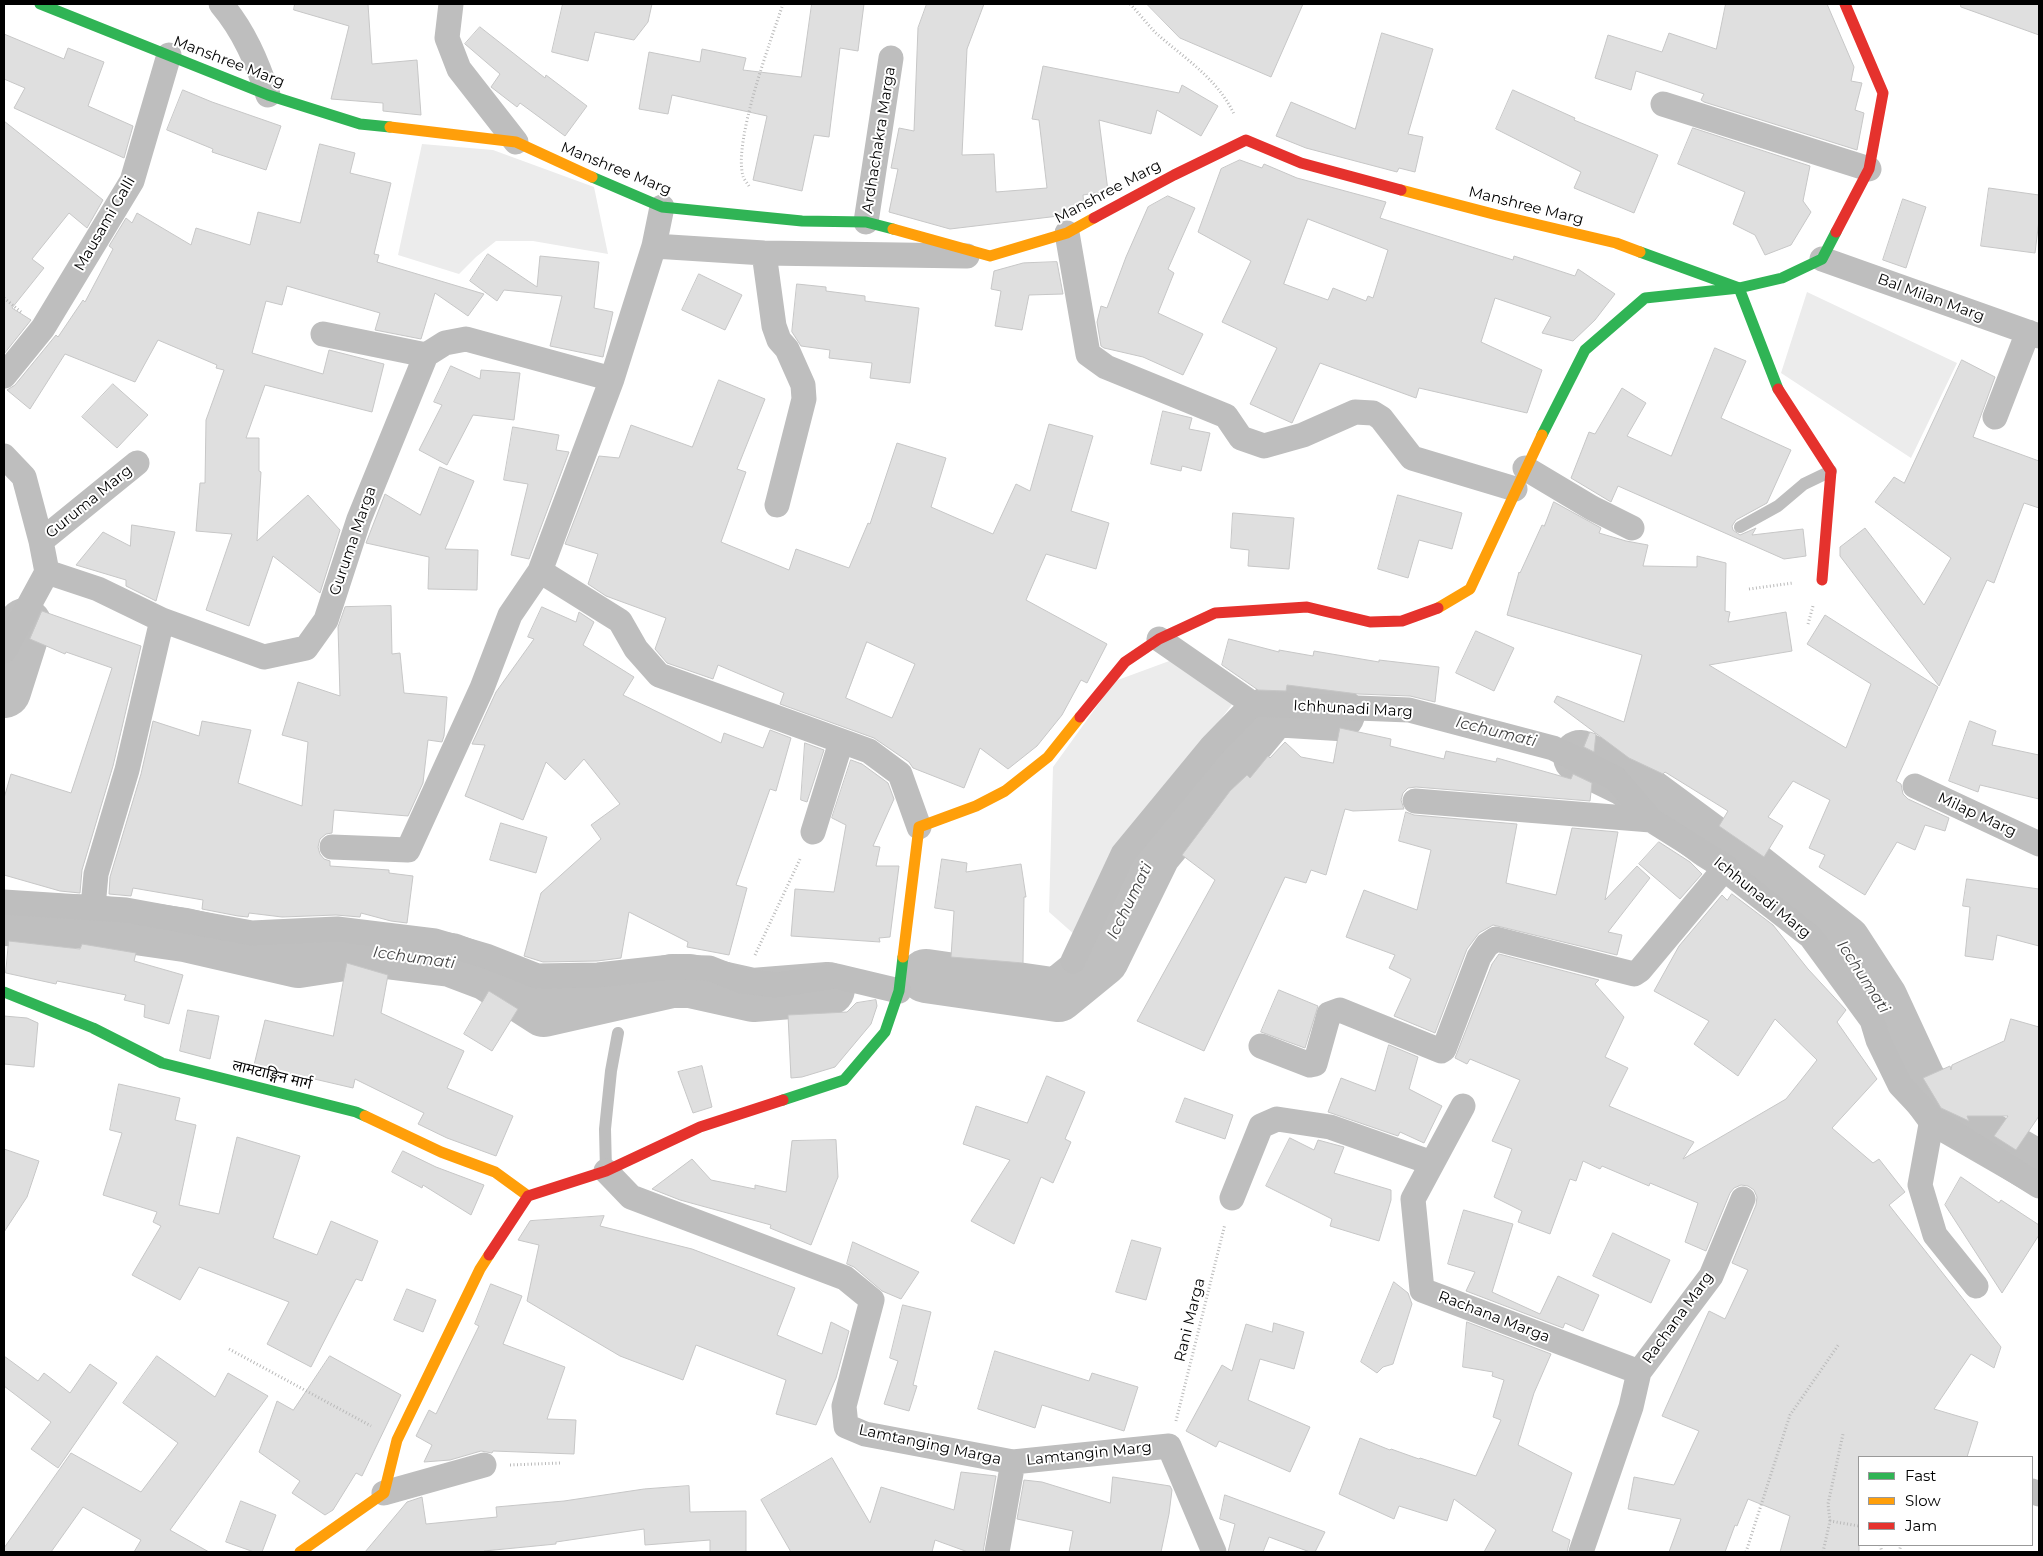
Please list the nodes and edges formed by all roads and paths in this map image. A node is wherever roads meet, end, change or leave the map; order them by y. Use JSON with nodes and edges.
{"nodes":[{"id":1,"x":40,"y":4,"type":"edge"},
{"id":2,"x":221,"y":4,"type":"edge"},
{"id":3,"x":451,"y":4,"type":"edge"},
{"id":4,"x":783,"y":4,"type":"edge"},
{"id":5,"x":1130,"y":4,"type":"edge"},
{"id":6,"x":1845,"y":4,"type":"edge"},
{"id":7,"x":170,"y":55,"type":"junction"},
{"id":8,"x":892,"y":58,"type":"dead end"},
{"id":9,"x":268,"y":95,"type":"junction"},
{"id":10,"x":1663,"y":104,"type":"dead end"},
{"id":11,"x":1246,"y":140,"type":"junction"},
{"id":12,"x":516,"y":142,"type":"junction"},
{"id":13,"x":1869,"y":168,"type":"junction"},
{"id":14,"x":750,"y":188,"type":"dead end"},
{"id":15,"x":662,"y":206,"type":"junction"},
{"id":16,"x":866,"y":222,"type":"junction"},
{"id":17,"x":1067,"y":233,"type":"junction"},
{"id":18,"x":654,"y":246,"type":"junction"},
{"id":19,"x":764,"y":253,"type":"junction"},
{"id":20,"x":990,"y":256,"type":"junction"},
{"id":21,"x":1822,"y":259,"type":"junction"},
{"id":22,"x":1739,"y":288,"type":"junction"},
{"id":23,"x":323,"y":334,"type":"dead end"},
{"id":24,"x":2034,"y":334,"type":"edge"},
{"id":25,"x":426,"y":356,"type":"junction"},
{"id":26,"x":4,"y":376,"type":"edge"},
{"id":27,"x":612,"y":379,"type":"junction"},
{"id":28,"x":1995,"y":417,"type":"dead end"},
{"id":29,"x":4,"y":456,"type":"edge"},
{"id":30,"x":138,"y":463,"type":"dead end"},
{"id":31,"x":1831,"y":471,"type":"junction"},
{"id":32,"x":1520,"y":479,"type":"junction"},
{"id":33,"x":777,"y":505,"type":"dead end"},
{"id":34,"x":1740,"y":527,"type":"dead end"},
{"id":35,"x":1632,"y":528,"type":"dead end"},
{"id":36,"x":41,"y":541,"type":"junction"},
{"id":37,"x":540,"y":571,"type":"junction"},
{"id":38,"x":47,"y":572,"type":"junction"},
{"id":39,"x":1822,"y":580,"type":"dead end"},
{"id":40,"x":162,"y":620,"type":"junction"},
{"id":41,"x":7,"y":636,"type":"edge"},
{"id":42,"x":1159,"y":639,"type":"junction"},
{"id":43,"x":1253,"y":704,"type":"junction"},
{"id":44,"x":841,"y":742,"type":"junction"},
{"id":45,"x":1915,"y":786,"type":"dead end"},
{"id":46,"x":1415,"y":801,"type":"dead end"},
{"id":47,"x":1651,"y":820,"type":"junction"},
{"id":48,"x":918,"y":827,"type":"junction"},
{"id":49,"x":813,"y":832,"type":"joint"},
{"id":50,"x":2039,"y":844,"type":"edge"},
{"id":51,"x":332,"y":847,"type":"dead end"},
{"id":52,"x":1726,"y":867,"type":"junction"},
{"id":53,"x":4,"y":902,"type":"edge"},
{"id":54,"x":93,"y":907,"type":"junction"},
{"id":55,"x":1073,"y":961,"type":"dead end"},
{"id":56,"x":742,"y":980,"type":"junction"},
{"id":57,"x":899,"y":991,"type":"junction"},
{"id":58,"x":4,"y":992,"type":"edge"},
{"id":59,"x":618,"y":1033,"type":"dead end"},
{"id":60,"x":1261,"y":1046,"type":"dead end"},
{"id":61,"x":1463,"y":1106,"type":"dead end"},
{"id":62,"x":1932,"y":1119,"type":"junction"},
{"id":63,"x":1432,"y":1164,"type":"junction"},
{"id":64,"x":606,"y":1171,"type":"junction"},
{"id":65,"x":2039,"y":1186,"type":"edge"},
{"id":66,"x":528,"y":1196,"type":"junction"},
{"id":67,"x":1232,"y":1198,"type":"joint"},
{"id":68,"x":1743,"y":1199,"type":"dead end"},
{"id":69,"x":1976,"y":1286,"type":"dead end"},
{"id":70,"x":1839,"y":1344,"type":"dead end"},
{"id":71,"x":229,"y":1349,"type":"dead end"},
{"id":72,"x":1639,"y":1372,"type":"junction"},
{"id":73,"x":1843,"y":1434,"type":"dead end"},
{"id":74,"x":397,"y":1440,"type":"junction"},
{"id":75,"x":1169,"y":1446,"type":"junction"},
{"id":76,"x":1013,"y":1462,"type":"junction"},
{"id":77,"x":560,"y":1463,"type":"dead end"},
{"id":78,"x":484,"y":1465,"type":"joint"},
{"id":79,"x":384,"y":1493,"type":"junction"},
{"id":80,"x":1830,"y":1521,"type":"junction"},
{"id":81,"x":1858,"y":1526,"type":"edge"},
{"id":82,"x":300,"y":1552,"type":"edge"},
{"id":83,"x":997,"y":1552,"type":"edge"},
{"id":84,"x":1214,"y":1552,"type":"edge"},
{"id":85,"x":1581,"y":1552,"type":"edge"},
{"id":86,"x":1746,"y":1552,"type":"edge"},
{"id":87,"x":1823,"y":1552,"type":"edge"}],
"edges":[{"from":1,"to":7,"type":"street","name":"Manshree Marg"},
{"from":2,"to":9,"type":"street"},
{"from":3,"to":12,"type":"street"},
{"from":4,"to":14,"type":"path"},
{"from":5,"to":11,"type":"path"},
{"from":6,"to":13,"type":"street"},
{"from":7,"to":9,"type":"street","name":"Manshree Marg"},
{"from":7,"to":26,"type":"street","name":"Mausami Galli"},
{"from":8,"to":16,"type":"street","name":"Ardhachakra Marga"},
{"from":9,"to":12,"type":"street","name":"Manshree Marg"},
{"from":10,"to":13,"type":"street"},
{"from":11,"to":17,"type":"street","name":"Manshree Marg"},
{"from":11,"to":22,"type":"street","name":"Manshree Marg"},
{"from":12,"to":15,"type":"street","name":"Manshree Marg"},
{"from":13,"to":21,"type":"street"},
{"from":15,"to":16,"type":"street","name":"Manshree Marg"},
{"from":15,"to":18,"type":"street"},
{"from":16,"to":20,"type":"street","name":"Manshree Marg"},
{"from":17,"to":20,"type":"street","name":"Manshree Marg"},
{"from":17,"to":32,"type":"street"},
{"from":18,"to":19,"type":"street"},
{"from":18,"to":27,"type":"street"},
{"from":19,"to":20,"type":"street"},
{"from":19,"to":33,"type":"street"},
{"from":21,"to":22,"type":"street"},
{"from":21,"to":24,"type":"street","name":"Bal Milan Marg"},
{"from":22,"to":31,"type":"street"},
{"from":22,"to":32,"type":"street"},
{"from":23,"to":25,"type":"street"},
{"from":24,"to":28,"type":"street"},
{"from":25,"to":27,"type":"street"},
{"from":25,"to":40,"type":"street","name":"Guruma Marga"},
{"from":27,"to":37,"type":"street"},
{"from":29,"to":36,"type":"street","name":"Guruma Marg"},
{"from":30,"to":36,"type":"street","name":"Guruma Marg"},
{"from":31,"to":34,"type":"lane"},
{"from":31,"to":39,"type":"street"},
{"from":32,"to":35,"type":"street"},
{"from":32,"to":42,"type":"street"},
{"from":36,"to":38,"type":"street","name":"Guruma Marg"},
{"from":37,"to":44,"type":"street"},
{"from":37,"to":51,"type":"street"},
{"from":38,"to":40,"type":"street","name":"Guruma Marga"},
{"from":38,"to":41,"type":"street"},
{"from":40,"to":54,"type":"street"},
{"from":42,"to":43,"type":"street"},
{"from":42,"to":48,"type":"street"},
{"from":43,"to":47,"type":"street","name":"Ichhunadi Marg"},
{"from":43,"to":55,"type":"street"},
{"from":44,"to":48,"type":"street"},
{"from":44,"to":49,"type":"street"},
{"from":45,"to":50,"type":"street","name":"Milap Marg"},
{"from":46,"to":47,"type":"street"},
{"from":47,"to":52,"type":"street","name":"Ichhunadi Marg"},
{"from":48,"to":57,"type":"street"},
{"from":49,"to":56,"type":"path"},
{"from":52,"to":60,"type":"street"},
{"from":52,"to":62,"type":"street","name":"Ichhunadi Marg"},
{"from":53,"to":54,"type":"street"},
{"from":54,"to":56,"type":"street"},
{"from":56,"to":57,"type":"street"},
{"from":57,"to":64,"type":"street"},
{"from":58,"to":66,"type":"street","name":"लामटाङ्गिन मार्ग"},
{"from":59,"to":64,"type":"lane"},
{"from":61,"to":63,"type":"street","name":"Rachana Marga"},
{"from":62,"to":65,"type":"street","name":"Ichhunadi Marg"},
{"from":62,"to":69,"type":"street"},
{"from":63,"to":67,"type":"street"},
{"from":63,"to":72,"type":"street","name":"Rachana Marga"},
{"from":64,"to":66,"type":"street"},
{"from":64,"to":76,"type":"street","name":"Lamtanging Marga"},
{"from":66,"to":74,"type":"street"},
{"from":67,"to":75,"type":"path","name":"Rani Marga"},
{"from":68,"to":72,"type":"street","name":"Rachana Marg"},
{"from":70,"to":86,"type":"path"},
{"from":71,"to":74,"type":"path"},
{"from":72,"to":85,"type":"street","name":"Rachana Marg"},
{"from":73,"to":80,"type":"path"},
{"from":74,"to":79,"type":"street"},
{"from":75,"to":76,"type":"street","name":"Lamtangin Marg"},
{"from":75,"to":84,"type":"street","name":"Lamtangin Marg"},
{"from":76,"to":83,"type":"street","name":"Lamtanging Marga"},
{"from":77,"to":78,"type":"path"},
{"from":78,"to":79,"type":"street"},
{"from":79,"to":82,"type":"street"},
{"from":80,"to":81,"type":"path"},
{"from":80,"to":87,"type":"path"}]}
